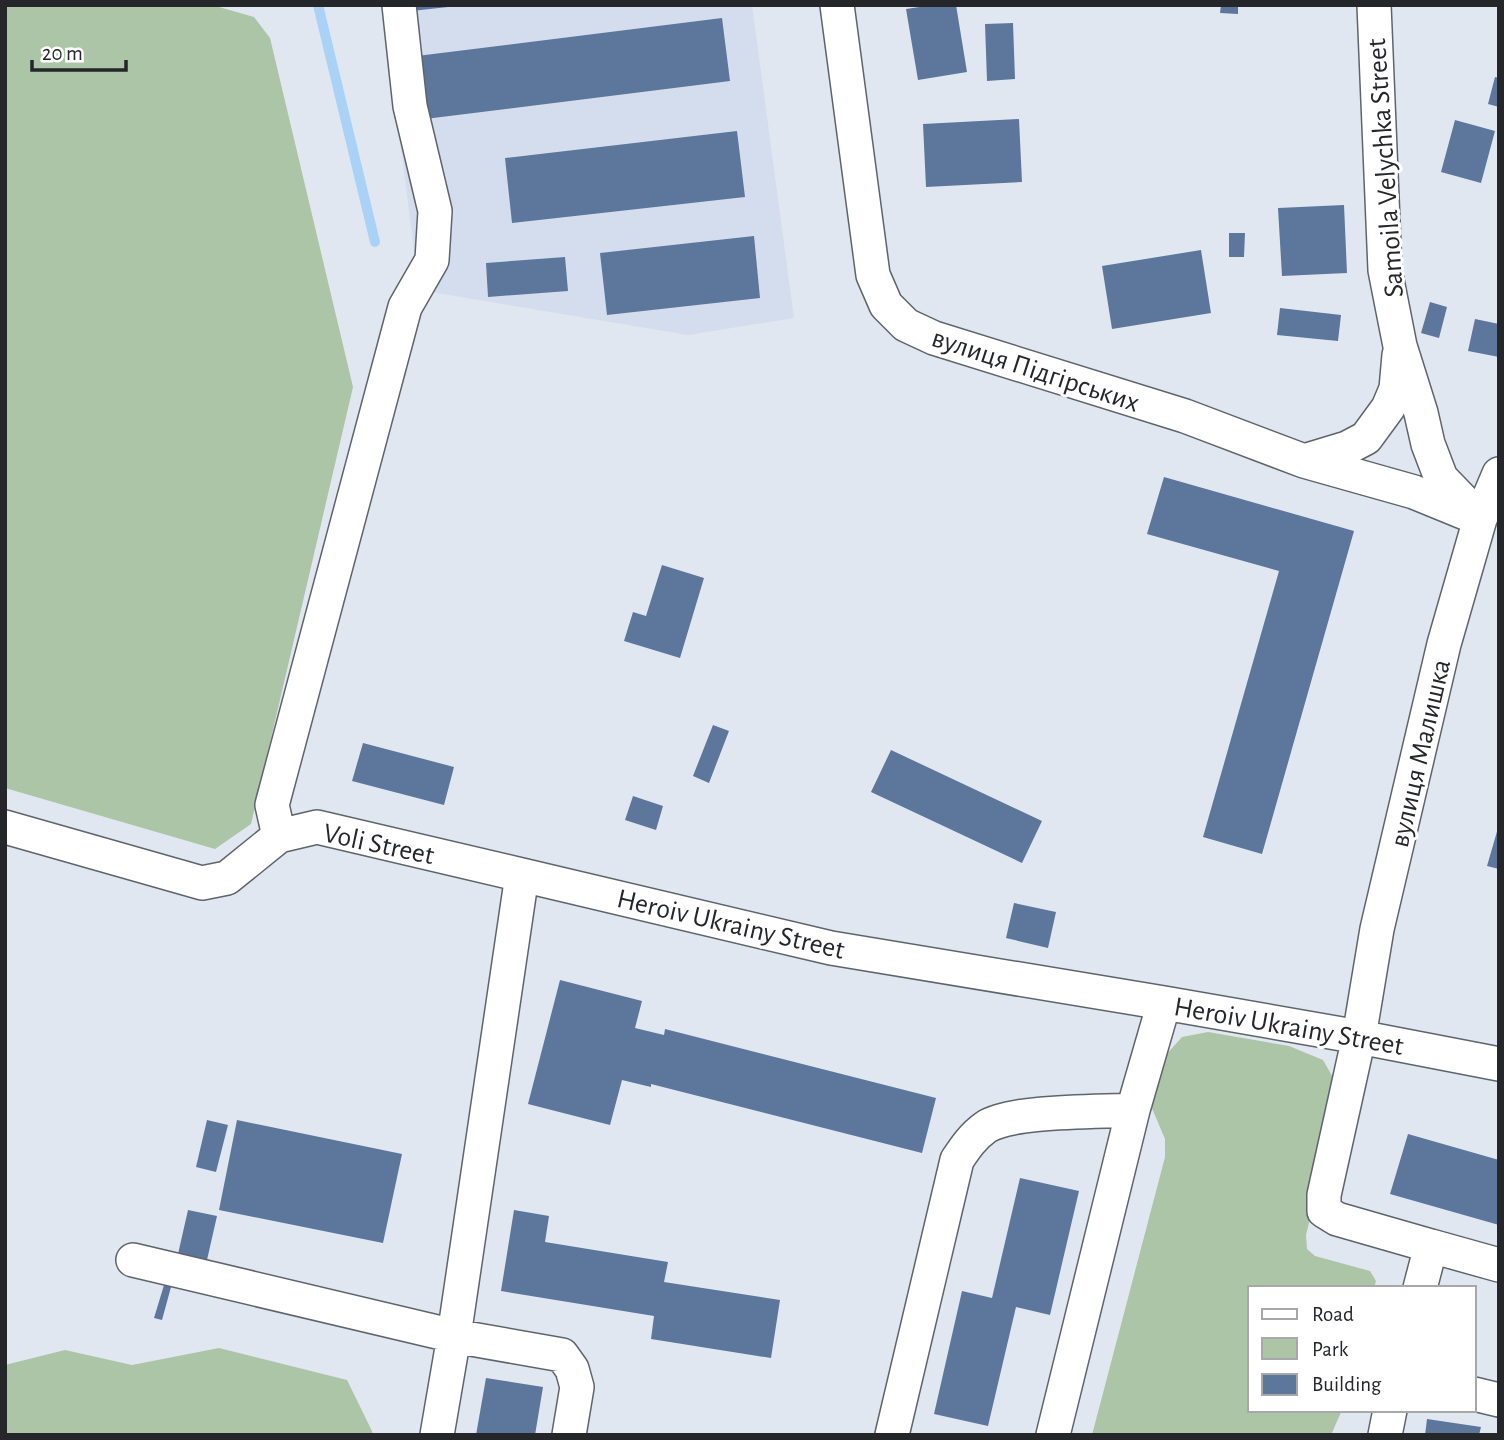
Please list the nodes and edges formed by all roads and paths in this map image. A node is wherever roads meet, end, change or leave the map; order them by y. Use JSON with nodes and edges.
{"nodes":[{"id":1,"x":399,"y":5,"type":"edge"},
{"id":2,"x":838,"y":5,"type":"edge"},
{"id":3,"x":1374,"y":5,"type":"edge"},
{"id":4,"x":1400,"y":346,"type":"junction"},
{"id":5,"x":1304,"y":461,"type":"junction"},
{"id":6,"x":1499,"y":474,"type":"edge"},
{"id":7,"x":1480,"y":519,"type":"junction"},
{"id":8,"x":5,"y":827,"type":"edge"},
{"id":9,"x":279,"y":836,"type":"junction"},
{"id":10,"x":522,"y":875,"type":"junction"},
{"id":11,"x":1164,"y":1003,"type":"junction"},
{"id":12,"x":1359,"y":1037,"type":"junction"},
{"id":13,"x":1499,"y":1065,"type":"edge"},
{"id":14,"x":1133,"y":1110,"type":"junction"},
{"id":15,"x":1431,"y":1245,"type":"junction"},
{"id":16,"x":133,"y":1260,"type":"dead end"},
{"id":17,"x":1499,"y":1265,"type":"edge"},
{"id":18,"x":1421,"y":1286,"type":"edge"},
{"id":19,"x":454,"y":1336,"type":"junction"},
{"id":20,"x":1476,"y":1394,"type":"edge"},
{"id":21,"x":1499,"y":1400,"type":"edge"},
{"id":22,"x":1390,"y":1412,"type":"edge"},
{"id":23,"x":437,"y":1435,"type":"edge"},
{"id":24,"x":569,"y":1435,"type":"edge"},
{"id":25,"x":892,"y":1435,"type":"edge"},
{"id":26,"x":1053,"y":1435,"type":"edge"},
{"id":27,"x":1385,"y":1435,"type":"edge"}],
"edges":[{"from":1,"to":9,"type":"street"},
{"from":2,"to":5,"type":"street","name":"вулиця Підгірських"},
{"from":3,"to":4,"type":"street","name":"Samoila Velychka Street"},
{"from":4,"to":5,"type":"street"},
{"from":4,"to":7,"type":"street","name":"Samoila Velychka Street"},
{"from":5,"to":7,"type":"street","name":"вулиця Підгірських"},
{"from":6,"to":7,"type":"street","name":"вулиця Малишка"},
{"from":7,"to":12,"type":"street","name":"вулиця Малишка"},
{"from":8,"to":9,"type":"street","name":"Voli Street"},
{"from":9,"to":10,"type":"street","name":"Voli Street"},
{"from":10,"to":11,"type":"street","name":"Heroiv Ukrainy Street"},
{"from":10,"to":19,"type":"street"},
{"from":11,"to":12,"type":"street","name":"Heroiv Ukrainy Street"},
{"from":11,"to":14,"type":"street"},
{"from":12,"to":13,"type":"street","name":"Heroiv Ukrainy Street"},
{"from":12,"to":15,"type":"street","name":"вулиця Малишка"},
{"from":14,"to":25,"type":"street"},
{"from":14,"to":26,"type":"street"},
{"from":15,"to":17,"type":"street"},
{"from":15,"to":18,"type":"street"},
{"from":16,"to":19,"type":"street"},
{"from":19,"to":23,"type":"street"},
{"from":19,"to":24,"type":"street"},
{"from":20,"to":21,"type":"street"},
{"from":22,"to":27,"type":"street"}]}
